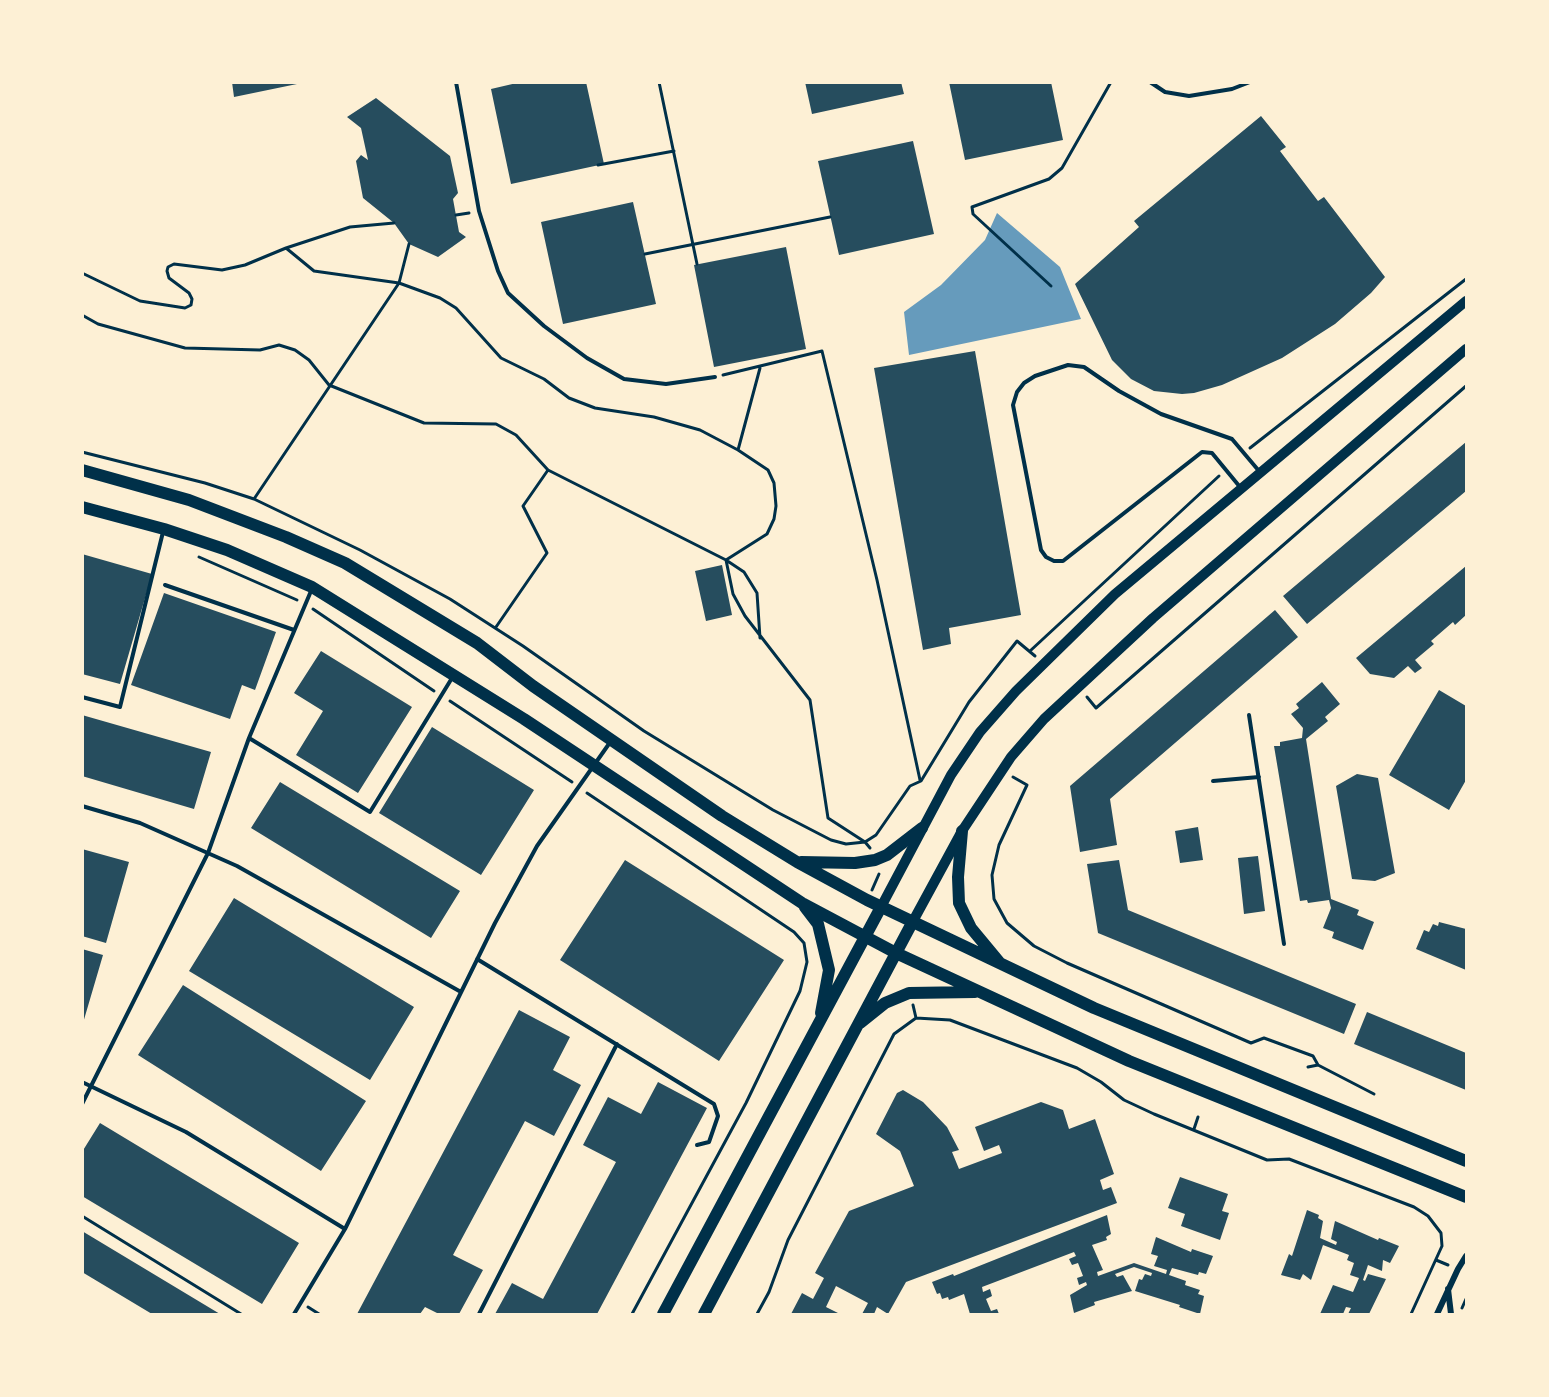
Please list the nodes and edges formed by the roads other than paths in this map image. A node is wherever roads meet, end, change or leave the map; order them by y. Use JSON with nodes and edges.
{"nodes":[{"id":1,"x":456,"y":82,"type":"edge"},
{"id":2,"x":1081,"y":82,"type":"edge"},
{"id":3,"x":1091,"y":82,"type":"edge"},
{"id":4,"x":1150,"y":82,"type":"edge"},
{"id":5,"x":1250,"y":82,"type":"edge"},
{"id":6,"x":1467,"y":301,"type":"edge"},
{"id":7,"x":1467,"y":349,"type":"edge"},
{"id":8,"x":715,"y":376,"type":"road end"},
{"id":9,"x":82,"y":470,"type":"edge"},
{"id":10,"x":1259,"y":472,"type":"junction"},
{"id":11,"x":1241,"y":487,"type":"junction"},
{"id":12,"x":82,"y":507,"type":"edge"},
{"id":13,"x":164,"y":529,"type":"junction"},
{"id":14,"x":165,"y":585,"type":"dead end"},
{"id":15,"x":312,"y":587,"type":"junction"},
{"id":16,"x":294,"y":630,"type":"junction"},
{"id":17,"x":454,"y":675,"type":"junction"},
{"id":18,"x":82,"y":697,"type":"edge"},
{"id":19,"x":1249,"y":715,"type":"dead end"},
{"id":20,"x":249,"y":738,"type":"junction"},
{"id":21,"x":611,"y":740,"type":"junction"},
{"id":22,"x":593,"y":765,"type":"junction"},
{"id":23,"x":1258,"y":777,"type":"junction"},
{"id":24,"x":1213,"y":781,"type":"dead end"},
{"id":25,"x":82,"y":806,"type":"edge"},
{"id":26,"x":922,"y":828,"type":"junction"},
{"id":27,"x":962,"y":831,"type":"junction"},
{"id":28,"x":208,"y":853,"type":"junction"},
{"id":29,"x":796,"y":862,"type":"junction"},
{"id":30,"x":802,"y":903,"type":"junction"},
{"id":31,"x":881,"y":907,"type":"junction"},
{"id":32,"x":912,"y":922,"type":"junction"},
{"id":33,"x":866,"y":938,"type":"junction"},
{"id":34,"x":1284,"y":944,"type":"dead end"},
{"id":35,"x":896,"y":953,"type":"junction"},
{"id":36,"x":477,"y":959,"type":"junction"},
{"id":37,"x":1003,"y":966,"type":"junction"},
{"id":38,"x":460,"y":992,"type":"junction"},
{"id":39,"x":982,"y":993,"type":"junction"},
{"id":40,"x":819,"y":1026,"type":"junction"},
{"id":41,"x":855,"y":1027,"type":"junction"},
{"id":42,"x":617,"y":1044,"type":"junction"},
{"id":43,"x":82,"y":1082,"type":"edge"},
{"id":44,"x":94,"y":1085,"type":"junction"},
{"id":45,"x":82,"y":1104,"type":"edge"},
{"id":46,"x":697,"y":1144,"type":"dead end"},
{"id":47,"x":1467,"y":1161,"type":"edge"},
{"id":48,"x":1467,"y":1197,"type":"edge"},
{"id":49,"x":345,"y":1229,"type":"junction"},
{"id":50,"x":1467,"y":1256,"type":"edge"},
{"id":51,"x":1448,"y":1288,"type":"junction"},
{"id":52,"x":294,"y":1314,"type":"edge"},
{"id":53,"x":480,"y":1314,"type":"edge"},
{"id":54,"x":663,"y":1314,"type":"edge"},
{"id":55,"x":704,"y":1314,"type":"edge"},
{"id":56,"x":1437,"y":1314,"type":"edge"},
{"id":57,"x":1451,"y":1314,"type":"edge"}],
"edges":[{"from":1,"to":8,"type":"lane"},
{"from":2,"to":3,"type":"lane"},
{"from":4,"to":5,"type":"lane"},
{"from":6,"to":10,"type":"main road"},
{"from":7,"to":27,"type":"main road"},
{"from":9,"to":21,"type":"main road"},
{"from":10,"to":11,"type":"main road"},
{"from":10,"to":11,"type":"lane"},
{"from":11,"to":26,"type":"main road"},
{"from":12,"to":13,"type":"main road"},
{"from":13,"to":15,"type":"main road"},
{"from":13,"to":18,"type":"lane"},
{"from":14,"to":16,"type":"lane"},
{"from":15,"to":16,"type":"lane"},
{"from":15,"to":17,"type":"main road"},
{"from":16,"to":20,"type":"lane"},
{"from":17,"to":20,"type":"lane"},
{"from":17,"to":22,"type":"main road"},
{"from":19,"to":23,"type":"lane"},
{"from":20,"to":28,"type":"lane"},
{"from":21,"to":22,"type":"lane"},
{"from":21,"to":29,"type":"main road"},
{"from":22,"to":30,"type":"main road"},
{"from":22,"to":36,"type":"lane"},
{"from":23,"to":24,"type":"lane"},
{"from":23,"to":34,"type":"lane"},
{"from":25,"to":28,"type":"lane"},
{"from":26,"to":29,"type":"main road"},
{"from":26,"to":31,"type":"main road"},
{"from":27,"to":32,"type":"main road"},
{"from":27,"to":37,"type":"main road"},
{"from":28,"to":38,"type":"lane"},
{"from":28,"to":44,"type":"lane"},
{"from":29,"to":31,"type":"main road"},
{"from":30,"to":33,"type":"main road"},
{"from":30,"to":40,"type":"main road"},
{"from":31,"to":32,"type":"main road"},
{"from":31,"to":33,"type":"main road"},
{"from":32,"to":35,"type":"main road"},
{"from":32,"to":37,"type":"main road"},
{"from":33,"to":35,"type":"main road"},
{"from":33,"to":40,"type":"main road"},
{"from":35,"to":39,"type":"main road"},
{"from":35,"to":41,"type":"main road"},
{"from":36,"to":38,"type":"lane"},
{"from":36,"to":42,"type":"lane"},
{"from":37,"to":47,"type":"main road"},
{"from":38,"to":49,"type":"lane"},
{"from":39,"to":41,"type":"main road"},
{"from":39,"to":48,"type":"main road"},
{"from":40,"to":54,"type":"main road"},
{"from":41,"to":55,"type":"main road"},
{"from":42,"to":46,"type":"lane"},
{"from":42,"to":53,"type":"lane"},
{"from":43,"to":44,"type":"lane"},
{"from":44,"to":45,"type":"lane"},
{"from":44,"to":49,"type":"lane"},
{"from":49,"to":52,"type":"lane"},
{"from":50,"to":51,"type":"street"},
{"from":51,"to":56,"type":"street"},
{"from":51,"to":57,"type":"street"}]}
